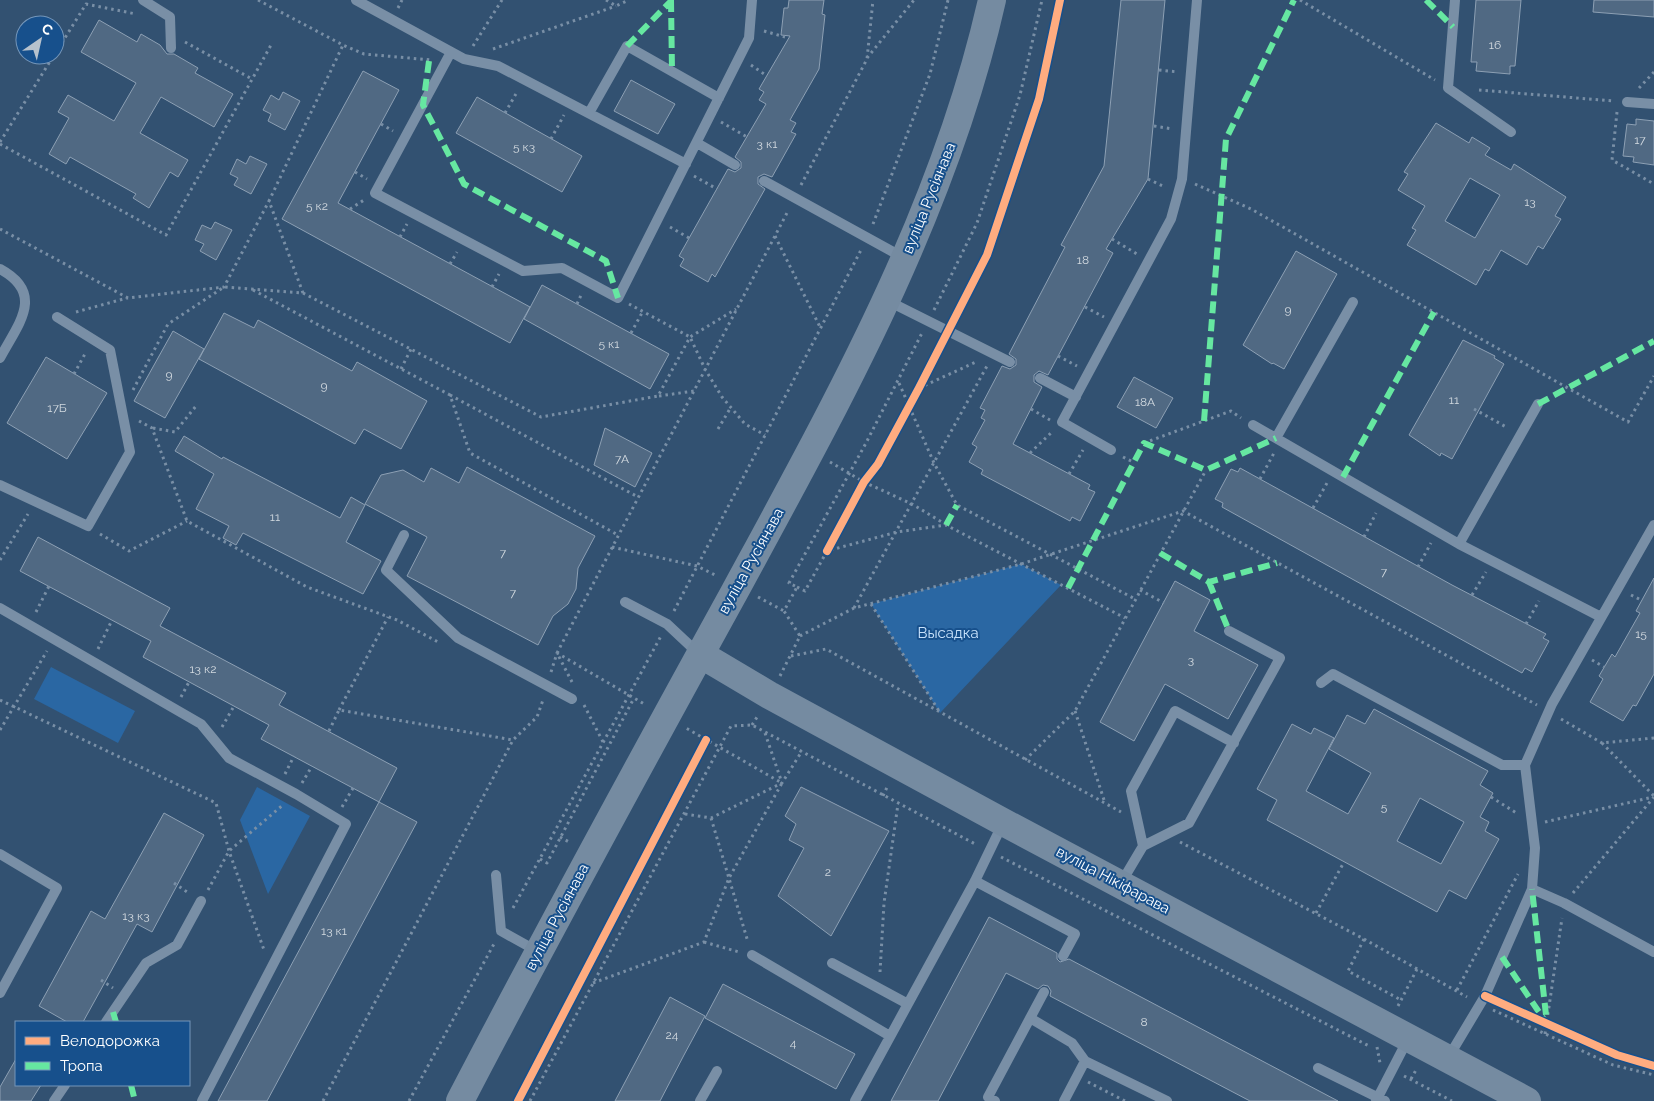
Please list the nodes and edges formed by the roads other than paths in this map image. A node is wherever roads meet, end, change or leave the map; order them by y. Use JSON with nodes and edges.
{"nodes":[{"id":1,"x":143,"y":0,"type":"edge"},
{"id":2,"x":356,"y":0,"type":"edge"},
{"id":3,"x":752,"y":0,"type":"edge"},
{"id":4,"x":992,"y":0,"type":"edge"},
{"id":5,"x":1197,"y":0,"type":"edge"},
{"id":6,"x":1455,"y":0,"type":"edge"},
{"id":7,"x":171,"y":48,"type":"dead end"},
{"id":8,"x":449,"y":56,"type":"junction"},
{"id":9,"x":719,"y":98,"type":"junction"},
{"id":10,"x":1623,"y":101,"type":"road end"},
{"id":11,"x":1654,"y":104,"type":"edge"},
{"id":12,"x":589,"y":113,"type":"junction"},
{"id":13,"x":1511,"y":132,"type":"dead end"},
{"id":14,"x":697,"y":143,"type":"junction"},
{"id":15,"x":735,"y":164,"type":"dead end"},
{"id":16,"x":685,"y":167,"type":"junction"},
{"id":17,"x":764,"y":181,"type":"dead end"},
{"id":18,"x":905,"y":258,"type":"junction"},
{"id":19,"x":0,"y":269,"type":"edge"},
{"id":20,"x":885,"y":300,"type":"junction"},
{"id":21,"x":1353,"y":302,"type":"dead end"},
{"id":22,"x":57,"y":317,"type":"road end"},
{"id":23,"x":0,"y":358,"type":"edge"},
{"id":24,"x":1010,"y":362,"type":"dead end"},
{"id":25,"x":1040,"y":378,"type":"dead end"},
{"id":26,"x":1076,"y":397,"type":"junction"},
{"id":27,"x":1538,"y":404,"type":"dead end"},
{"id":28,"x":1253,"y":425,"type":"road end"},
{"id":29,"x":1279,"y":439,"type":"junction"},
{"id":30,"x":1111,"y":450,"type":"dead end"},
{"id":31,"x":0,"y":485,"type":"edge"},
{"id":32,"x":1654,"y":525,"type":"edge"},
{"id":33,"x":404,"y":535,"type":"dead end"},
{"id":34,"x":1459,"y":544,"type":"junction"},
{"id":35,"x":625,"y":602,"type":"dead end"},
{"id":36,"x":0,"y":608,"type":"edge"},
{"id":37,"x":1601,"y":617,"type":"junction"},
{"id":38,"x":1229,"y":631,"type":"dead end"},
{"id":39,"x":700,"y":654,"type":"junction"},
{"id":40,"x":1321,"y":683,"type":"dead end"},
{"id":41,"x":577,"y":699,"type":"road end"},
{"id":42,"x":1234,"y":743,"type":"junction"},
{"id":43,"x":1525,"y":765,"type":"junction"},
{"id":44,"x":1003,"y":822,"type":"junction"},
{"id":45,"x":1143,"y":846,"type":"junction"},
{"id":46,"x":0,"y":854,"type":"edge"},
{"id":47,"x":496,"y":875,"type":"dead end"},
{"id":48,"x":974,"y":881,"type":"junction"},
{"id":49,"x":1121,"y":884,"type":"junction"},
{"id":50,"x":1532,"y":889,"type":"junction"},
{"id":51,"x":202,"y":901,"type":"road end"},
{"id":52,"x":538,"y":952,"type":"junction"},
{"id":53,"x":1654,"y":952,"type":"edge"},
{"id":54,"x":752,"y":955,"type":"road end"},
{"id":55,"x":1063,"y":956,"type":"dead end"},
{"id":56,"x":832,"y":962,"type":"dead end"},
{"id":57,"x":1044,"y":992,"type":"dead end"},
{"id":58,"x":0,"y":993,"type":"edge"},
{"id":59,"x":908,"y":1004,"type":"junction"},
{"id":60,"x":1030,"y":1018,"type":"junction"},
{"id":61,"x":107,"y":1021,"type":"edge"},
{"id":62,"x":890,"y":1036,"type":"junction"},
{"id":63,"x":1408,"y":1038,"type":"junction"},
{"id":64,"x":1447,"y":1060,"type":"junction"},
{"id":65,"x":1085,"y":1061,"type":"junction"},
{"id":66,"x":1318,"y":1068,"type":"dead end"},
{"id":67,"x":717,"y":1071,"type":"dead end"},
{"id":68,"x":64,"y":1086,"type":"edge"},
{"id":69,"x":1379,"y":1100,"type":"edge"},
{"id":70,"x":54,"y":1101,"type":"edge"},
{"id":71,"x":202,"y":1101,"type":"edge"},
{"id":72,"x":460,"y":1101,"type":"edge"},
{"id":73,"x":700,"y":1101,"type":"edge"},
{"id":74,"x":854,"y":1101,"type":"edge"},
{"id":75,"x":995,"y":1101,"type":"edge"},
{"id":76,"x":1064,"y":1101,"type":"edge"},
{"id":77,"x":1167,"y":1101,"type":"edge"},
{"id":78,"x":1528,"y":1101,"type":"edge"}],
"edges":[{"from":1,"to":7,"type":"lane"},
{"from":2,"to":8,"type":"lane"},
{"from":3,"to":9,"type":"lane"},
{"from":4,"to":18,"type":"main road","name":"вуліца Русіянава"},
{"from":5,"to":26,"type":"lane"},
{"from":6,"to":13,"type":"lane"},
{"from":8,"to":12,"type":"lane"},
{"from":8,"to":16,"type":"lane"},
{"from":9,"to":12,"type":"lane"},
{"from":9,"to":14,"type":"lane"},
{"from":10,"to":11,"type":"lane"},
{"from":12,"to":16,"type":"lane"},
{"from":14,"to":15,"type":"lane"},
{"from":14,"to":16,"type":"lane"},
{"from":17,"to":18,"type":"lane"},
{"from":18,"to":20,"type":"main road","name":"вуліца Русіянава"},
{"from":19,"to":23,"type":"lane"},
{"from":20,"to":24,"type":"lane"},
{"from":20,"to":39,"type":"main road","name":"вуліца Русіянава"},
{"from":21,"to":29,"type":"lane"},
{"from":22,"to":31,"type":"lane"},
{"from":25,"to":26,"type":"lane"},
{"from":26,"to":30,"type":"lane"},
{"from":27,"to":34,"type":"lane"},
{"from":28,"to":29,"type":"lane"},
{"from":29,"to":34,"type":"lane"},
{"from":32,"to":37,"type":"lane"},
{"from":33,"to":41,"type":"lane"},
{"from":34,"to":37,"type":"lane"},
{"from":35,"to":39,"type":"lane"},
{"from":36,"to":71,"type":"lane"},
{"from":37,"to":43,"type":"lane"},
{"from":38,"to":42,"type":"lane"},
{"from":39,"to":44,"type":"main road","name":"вуліца Нікіфарава"},
{"from":39,"to":52,"type":"main road","name":"вуліца Русіянава"},
{"from":40,"to":43,"type":"lane"},
{"from":42,"to":45,"type":"lane"},
{"from":42,"to":45,"type":"lane"},
{"from":43,"to":50,"type":"lane"},
{"from":44,"to":48,"type":"lane"},
{"from":44,"to":49,"type":"main road","name":"вуліца Нікіфарава"},
{"from":45,"to":49,"type":"lane"},
{"from":46,"to":58,"type":"lane"},
{"from":47,"to":52,"type":"lane"},
{"from":48,"to":55,"type":"lane"},
{"from":48,"to":59,"type":"lane"},
{"from":49,"to":63,"type":"main road","name":"вуліца Нікіфарава"},
{"from":50,"to":53,"type":"lane"},
{"from":50,"to":64,"type":"lane"},
{"from":51,"to":61,"type":"lane"},
{"from":52,"to":72,"type":"main road","name":"вуліца Русіянава"},
{"from":54,"to":62,"type":"lane"},
{"from":56,"to":59,"type":"lane"},
{"from":57,"to":60,"type":"lane"},
{"from":59,"to":62,"type":"lane"},
{"from":60,"to":65,"type":"lane"},
{"from":60,"to":75,"type":"lane"},
{"from":62,"to":74,"type":"lane"},
{"from":63,"to":64,"type":"main road","name":"вуліца Нікіфарава"},
{"from":63,"to":69,"type":"lane"},
{"from":64,"to":78,"type":"main road","name":"вуліца Нікіфарава"},
{"from":65,"to":76,"type":"lane"},
{"from":65,"to":77,"type":"lane"},
{"from":66,"to":69,"type":"lane"},
{"from":67,"to":73,"type":"lane"},
{"from":68,"to":70,"type":"lane"}]}
